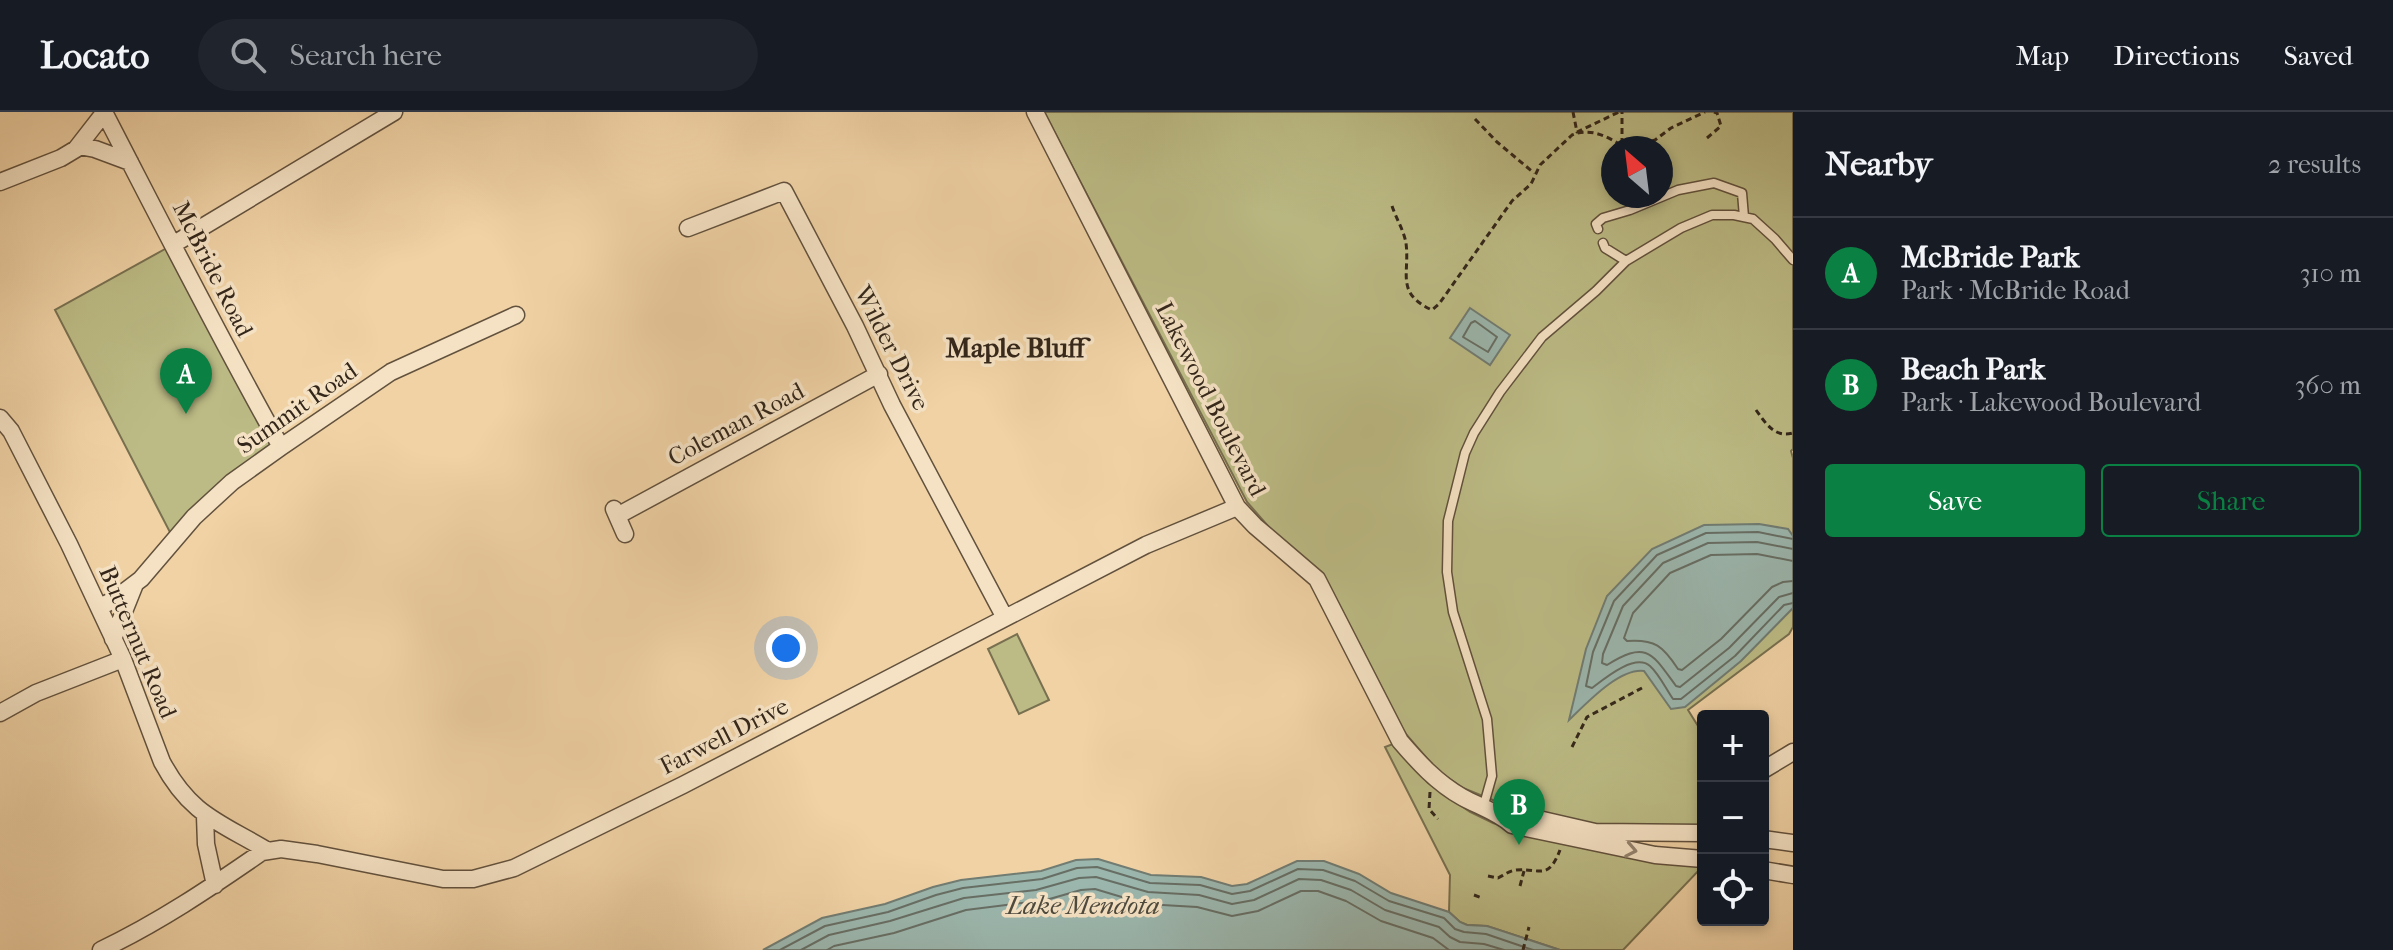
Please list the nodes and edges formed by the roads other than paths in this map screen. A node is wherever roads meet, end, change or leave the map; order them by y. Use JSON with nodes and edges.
{"nodes":[{"id":1,"x":104,"y":112,"type":"edge"},
{"id":2,"x":394,"y":112,"type":"edge"},
{"id":3,"x":1035,"y":112,"type":"edge"},
{"id":4,"x":371,"y":118,"type":"edge"},
{"id":5,"x":79,"y":146,"type":"junction"},
{"id":6,"x":130,"y":162,"type":"junction"},
{"id":7,"x":0,"y":182,"type":"edge"},
{"id":8,"x":1744,"y":217,"type":"junction"},
{"id":9,"x":688,"y":228,"type":"dead end"},
{"id":10,"x":1598,"y":229,"type":"dead end"},
{"id":11,"x":1603,"y":243,"type":"dead end"},
{"id":12,"x":174,"y":244,"type":"junction"},
{"id":13,"x":1793,"y":260,"type":"edge"},
{"id":14,"x":1626,"y":261,"type":"junction"},
{"id":15,"x":516,"y":315,"type":"dead end"},
{"id":16,"x":879,"y":374,"type":"junction"},
{"id":17,"x":0,"y":418,"type":"edge"},
{"id":18,"x":281,"y":447,"type":"junction"},
{"id":19,"x":1237,"y":507,"type":"junction"},
{"id":20,"x":625,"y":534,"type":"dead end"},
{"id":21,"x":135,"y":583,"type":"junction"},
{"id":22,"x":99,"y":607,"type":"junction"},
{"id":23,"x":1005,"y":618,"type":"junction"},
{"id":24,"x":113,"y":639,"type":"junction"},
{"id":25,"x":123,"y":659,"type":"junction"},
{"id":26,"x":0,"y":713,"type":"edge"},
{"id":27,"x":1793,"y":752,"type":"edge"},
{"id":28,"x":1769,"y":766,"type":"edge"},
{"id":29,"x":1483,"y":808,"type":"junction"},
{"id":30,"x":205,"y":816,"type":"junction"},
{"id":31,"x":1503,"y":817,"type":"junction"},
{"id":32,"x":1697,"y":830,"type":"edge"},
{"id":33,"x":1697,"y":836,"type":"edge"},
{"id":34,"x":1769,"y":840,"type":"edge"},
{"id":35,"x":1793,"y":843,"type":"edge"},
{"id":36,"x":268,"y":851,"type":"junction"},
{"id":37,"x":1685,"y":856,"type":"junction"},
{"id":38,"x":1697,"y":858,"type":"edge"},
{"id":39,"x":1769,"y":871,"type":"edge"},
{"id":40,"x":1793,"y":875,"type":"edge"},
{"id":41,"x":215,"y":885,"type":"junction"},
{"id":42,"x":101,"y":950,"type":"edge"}],
"edges":[{"from":1,"to":5,"type":"street"},
{"from":1,"to":6,"type":"street","name":"McBride Road"},
{"from":2,"to":4,"type":"street"},
{"from":3,"to":19,"type":"street","name":"Lakewood Boulevard"},
{"from":4,"to":12,"type":"street"},
{"from":5,"to":6,"type":"street"},
{"from":5,"to":7,"type":"street"},
{"from":6,"to":12,"type":"street","name":"McBride Road"},
{"from":8,"to":10,"type":"lane"},
{"from":8,"to":13,"type":"lane"},
{"from":8,"to":14,"type":"lane"},
{"from":9,"to":16,"type":"street","name":"Wilder Drive"},
{"from":11,"to":14,"type":"lane"},
{"from":12,"to":18,"type":"street","name":"McBride Road"},
{"from":14,"to":29,"type":"lane"},
{"from":15,"to":18,"type":"street","name":"Summit Road"},
{"from":16,"to":20,"type":"street","name":"Coleman Road"},
{"from":16,"to":23,"type":"street","name":"Wilder Drive"},
{"from":17,"to":22,"type":"street","name":"Butternut Road"},
{"from":18,"to":21,"type":"street","name":"Summit Road"},
{"from":19,"to":23,"type":"street","name":"Farwell Drive"},
{"from":19,"to":29,"type":"street","name":"Lakewood Boulevard"},
{"from":21,"to":22,"type":"street","name":"Summit Road"},
{"from":21,"to":24,"type":"street","name":"Summit Road"},
{"from":22,"to":24,"type":"street","name":"Butternut Road"},
{"from":23,"to":36,"type":"street","name":"Farwell Drive"},
{"from":24,"to":25,"type":"street","name":"Butternut Road"},
{"from":25,"to":26,"type":"street"},
{"from":25,"to":30,"type":"street","name":"Butternut Road"},
{"from":27,"to":28,"type":"street"},
{"from":29,"to":31,"type":"street","name":"Lakewood Boulevard"},
{"from":30,"to":36,"type":"street","name":"Butternut Road"},
{"from":30,"to":41,"type":"street"},
{"from":31,"to":32,"type":"street","name":"Lakewood Boulevard"},
{"from":31,"to":37,"type":"street","name":"Lakewood Boulevard","one_way":true},
{"from":33,"to":37,"type":"street"},
{"from":34,"to":35,"type":"street"},
{"from":36,"to":41,"type":"street"},
{"from":37,"to":38,"type":"street","name":"Lakewood Boulevard"},
{"from":39,"to":40,"type":"street"},
{"from":41,"to":42,"type":"street"}]}
